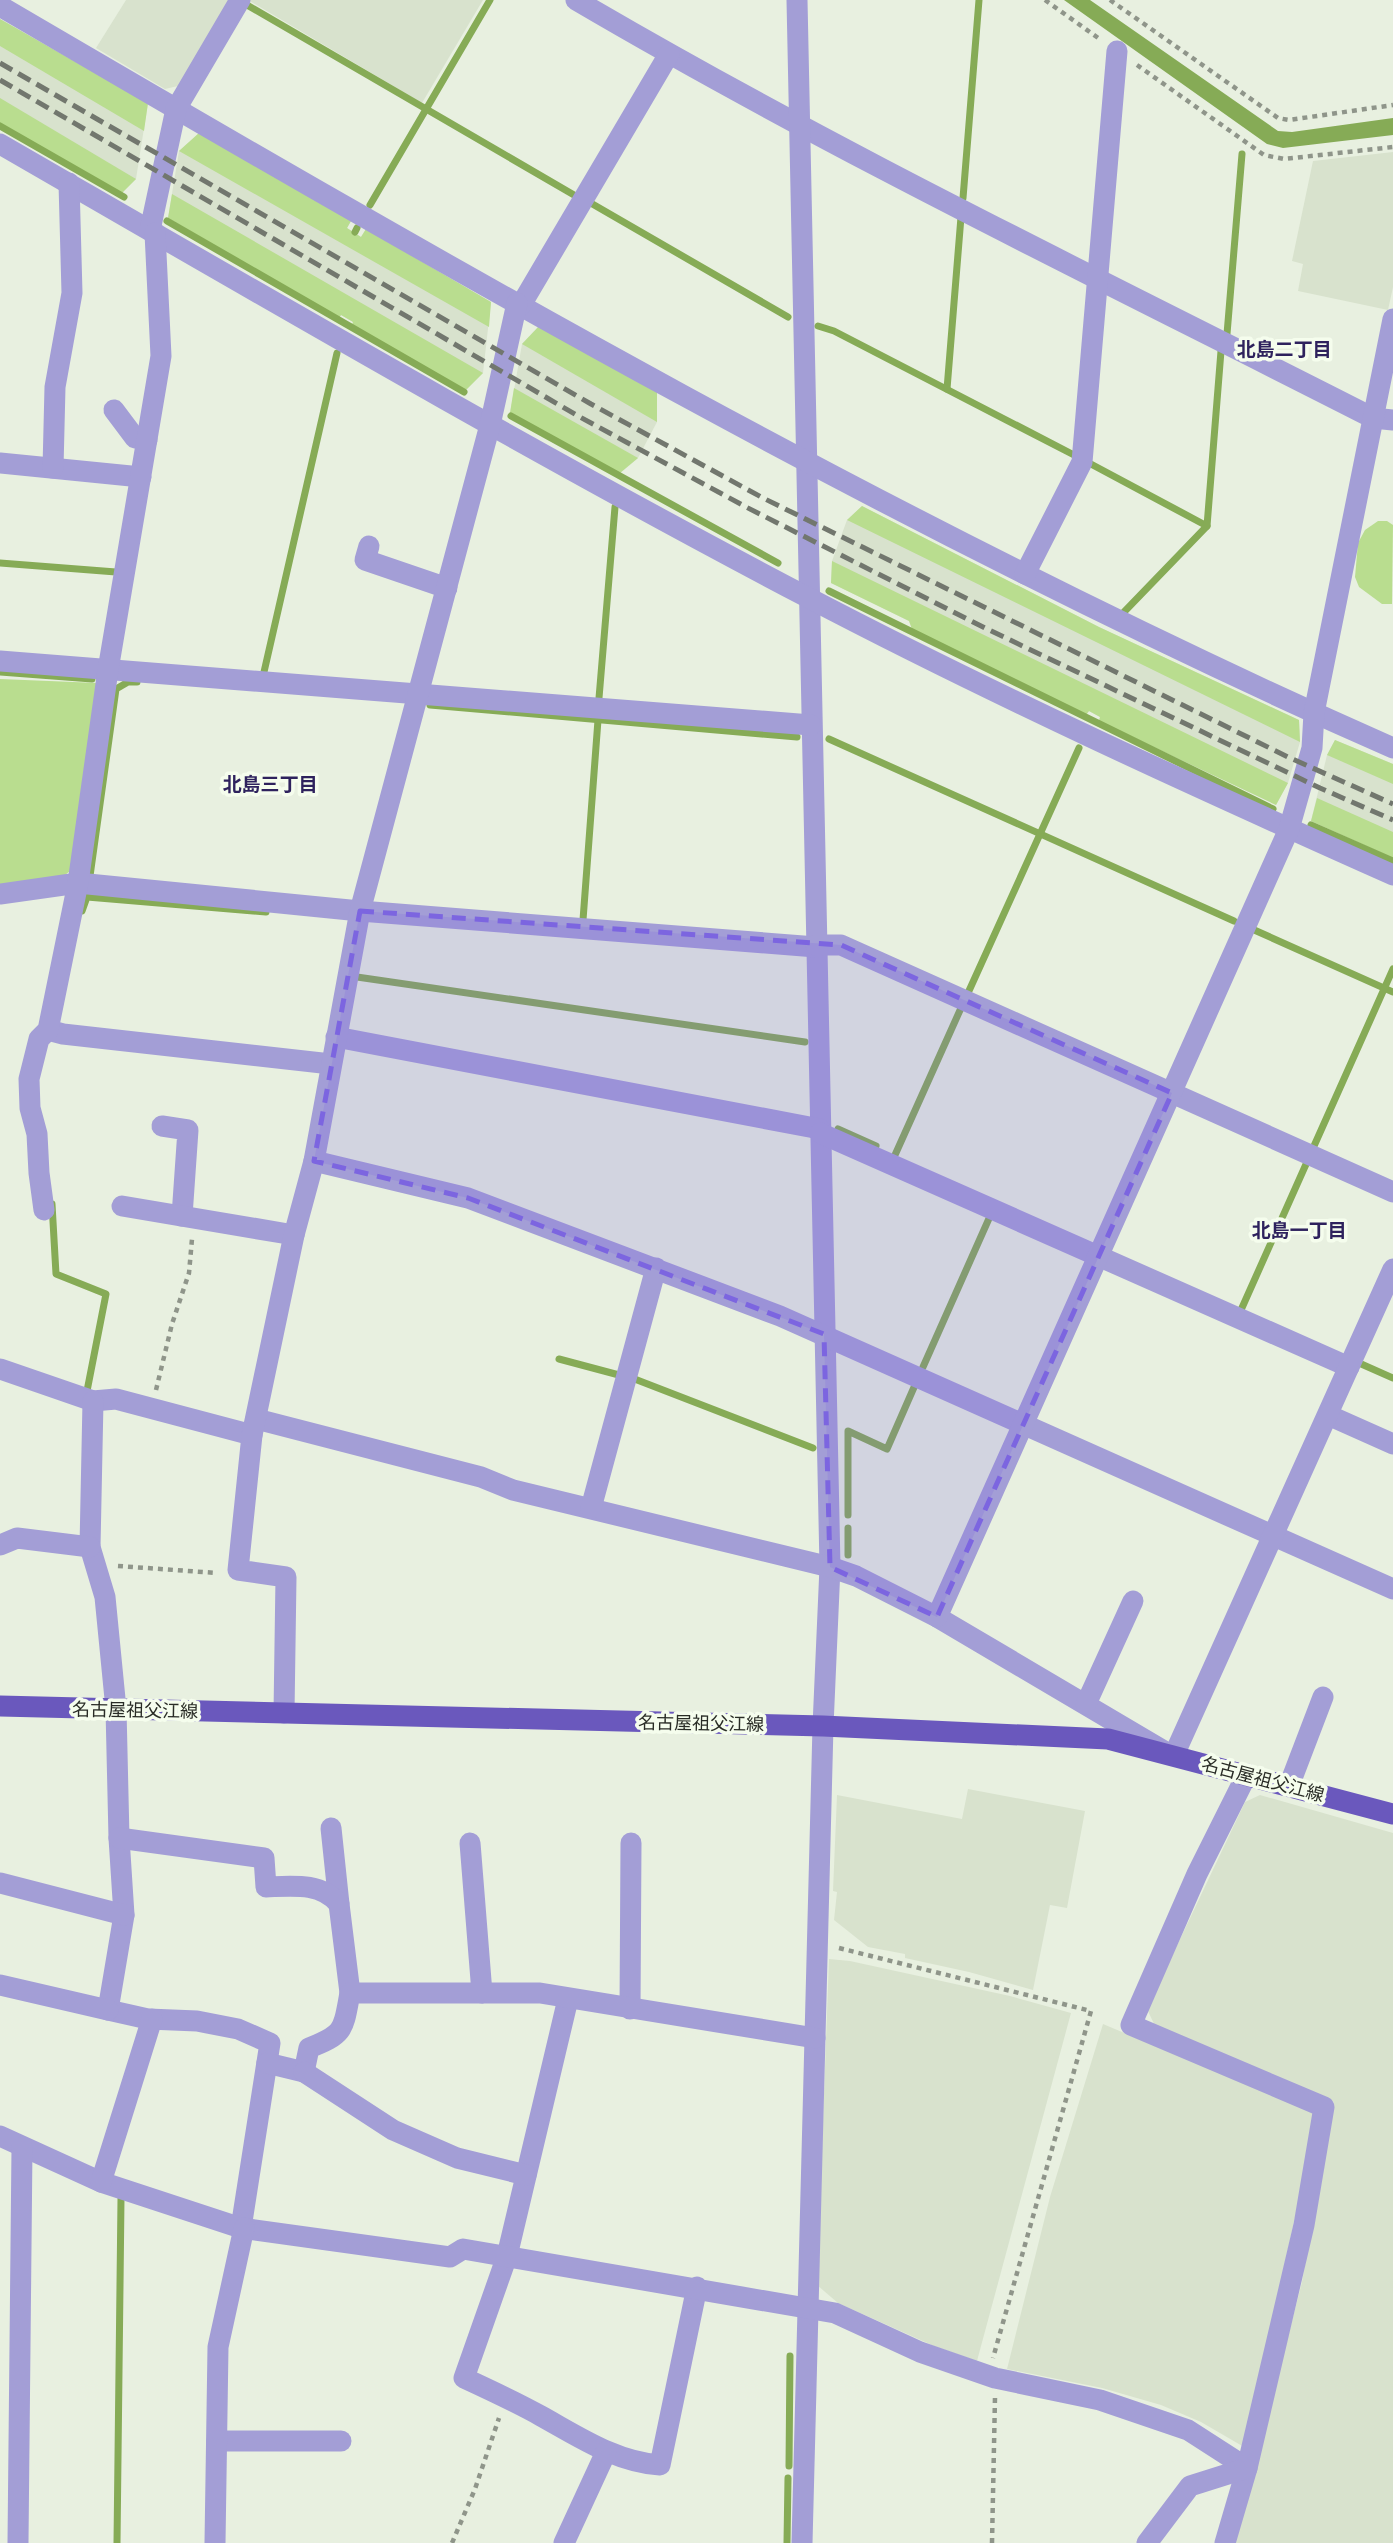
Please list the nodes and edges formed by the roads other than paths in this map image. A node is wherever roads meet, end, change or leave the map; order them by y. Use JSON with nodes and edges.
{"nodes":[{"id":1,"x":240,"y":0,"type":"edge"},
{"id":2,"x":576,"y":0,"type":"edge"},
{"id":3,"x":797,"y":0,"type":"edge"},
{"id":4,"x":0,"y":6,"type":"edge"},
{"id":5,"x":1116,"y":51,"type":"road end"},
{"id":6,"x":669,"y":54,"type":"junction"},
{"id":7,"x":176,"y":109,"type":"junction"},
{"id":8,"x":799,"y":125,"type":"junction"},
{"id":9,"x":0,"y":144,"type":"edge"},
{"id":10,"x":69,"y":183,"type":"junction"},
{"id":11,"x":153,"y":231,"type":"junction"},
{"id":12,"x":1098,"y":277,"type":"junction"},
{"id":13,"x":519,"y":304,"type":"junction"},
{"id":14,"x":1393,"y":319,"type":"edge"},
{"id":15,"x":114,"y":410,"type":"dead end"},
{"id":16,"x":1383,"y":419,"type":"edge"},
{"id":17,"x":490,"y":425,"type":"junction"},
{"id":18,"x":147,"y":440,"type":"junction"},
{"id":19,"x":806,"y":462,"type":"junction"},
{"id":20,"x":0,"y":463,"type":"edge"},
{"id":21,"x":53,"y":468,"type":"junction"},
{"id":22,"x":141,"y":477,"type":"junction"},
{"id":23,"x":369,"y":547,"type":"dead end"},
{"id":24,"x":1024,"y":574,"type":"junction"},
{"id":25,"x":447,"y":588,"type":"junction"},
{"id":26,"x":808,"y":597,"type":"junction"},
{"id":27,"x":0,"y":661,"type":"edge"},
{"id":28,"x":108,"y":670,"type":"junction"},
{"id":29,"x":418,"y":694,"type":"junction"},
{"id":30,"x":1314,"y":713,"type":"junction"},
{"id":31,"x":811,"y":725,"type":"junction"},
{"id":32,"x":1393,"y":748,"type":"edge"},
{"id":33,"x":1289,"y":829,"type":"junction"},
{"id":34,"x":1393,"y":875,"type":"edge"},
{"id":35,"x":78,"y":883,"type":"junction"},
{"id":36,"x":0,"y":894,"type":"edge"},
{"id":37,"x":360,"y":911,"type":"junction"},
{"id":38,"x":816,"y":946,"type":"junction"},
{"id":39,"x":48,"y":1030,"type":"junction"},
{"id":40,"x":336,"y":1037,"type":"junction"},
{"id":41,"x":331,"y":1064,"type":"junction"},
{"id":42,"x":1171,"y":1093,"type":"junction"},
{"id":43,"x":162,"y":1126,"type":"dead end"},
{"id":44,"x":820,"y":1131,"type":"junction"},
{"id":45,"x":314,"y":1161,"type":"junction"},
{"id":46,"x":1393,"y":1192,"type":"edge"},
{"id":47,"x":122,"y":1206,"type":"dead end"},
{"id":48,"x":44,"y":1210,"type":"dead end"},
{"id":49,"x":188,"y":1217,"type":"junction"},
{"id":50,"x":294,"y":1235,"type":"junction"},
{"id":51,"x":1098,"y":1256,"type":"junction"},
{"id":52,"x":656,"y":1268,"type":"junction"},
{"id":53,"x":1393,"y":1269,"type":"edge"},
{"id":54,"x":824,"y":1334,"type":"junction"},
{"id":55,"x":1349,"y":1367,"type":"junction"},
{"id":56,"x":0,"y":1369,"type":"edge"},
{"id":57,"x":93,"y":1401,"type":"junction"},
{"id":58,"x":1328,"y":1415,"type":"junction"},
{"id":59,"x":1024,"y":1424,"type":"junction"},
{"id":60,"x":254,"y":1427,"type":"junction"},
{"id":61,"x":1393,"y":1444,"type":"edge"},
{"id":62,"x":591,"y":1508,"type":"junction"},
{"id":63,"x":1274,"y":1535,"type":"junction"},
{"id":64,"x":0,"y":1545,"type":"edge"},
{"id":65,"x":93,"y":1556,"type":"junction"},
{"id":66,"x":830,"y":1567,"type":"junction"},
{"id":67,"x":1393,"y":1589,"type":"edge"},
{"id":68,"x":1133,"y":1601,"type":"dead end"},
{"id":69,"x":937,"y":1617,"type":"junction"},
{"id":70,"x":1323,"y":1698,"type":"dead end"},
{"id":71,"x":1086,"y":1703,"type":"junction"},
{"id":72,"x":0,"y":1706,"type":"edge"},
{"id":73,"x":116,"y":1709,"type":"junction"},
{"id":74,"x":284,"y":1713,"type":"junction"},
{"id":75,"x":823,"y":1726,"type":"junction"},
{"id":76,"x":1171,"y":1754,"type":"junction"},
{"id":77,"x":1247,"y":1774,"type":"junction"},
{"id":78,"x":1289,"y":1786,"type":"junction"},
{"id":79,"x":1393,"y":1814,"type":"edge"},
{"id":80,"x":331,"y":1828,"type":"dead end"},
{"id":81,"x":118,"y":1838,"type":"junction"},
{"id":82,"x":470,"y":1843,"type":"dead end"},
{"id":83,"x":631,"y":1843,"type":"dead end"},
{"id":84,"x":0,"y":1883,"type":"edge"},
{"id":85,"x":339,"y":1904,"type":"junction"},
{"id":86,"x":124,"y":1915,"type":"junction"},
{"id":87,"x":0,"y":1985,"type":"edge"},
{"id":88,"x":350,"y":1993,"type":"junction"},
{"id":89,"x":482,"y":1993,"type":"junction"},
{"id":90,"x":568,"y":1999,"type":"junction"},
{"id":91,"x":630,"y":2008,"type":"junction"},
{"id":92,"x":108,"y":2010,"type":"junction"},
{"id":93,"x":152,"y":2019,"type":"junction"},
{"id":94,"x":815,"y":2038,"type":"junction"},
{"id":95,"x":267,"y":2063,"type":"junction"},
{"id":96,"x":304,"y":2073,"type":"junction"},
{"id":97,"x":0,"y":2136,"type":"edge"},
{"id":98,"x":22,"y":2147,"type":"junction"},
{"id":99,"x":526,"y":2175,"type":"junction"},
{"id":100,"x":101,"y":2182,"type":"junction"},
{"id":101,"x":242,"y":2228,"type":"junction"},
{"id":102,"x":507,"y":2256,"type":"junction"},
{"id":103,"x":697,"y":2287,"type":"junction"},
{"id":104,"x":808,"y":2308,"type":"junction"},
{"id":105,"x":216,"y":2441,"type":"junction"},
{"id":106,"x":341,"y":2441,"type":"dead end"},
{"id":107,"x":606,"y":2452,"type":"junction"},
{"id":108,"x":1247,"y":2468,"type":"junction"},
{"id":109,"x":18,"y":2543,"type":"edge"},
{"id":110,"x":215,"y":2543,"type":"edge"},
{"id":111,"x":564,"y":2543,"type":"edge"},
{"id":112,"x":802,"y":2543,"type":"edge"},
{"id":113,"x":1147,"y":2543,"type":"edge"},
{"id":114,"x":1225,"y":2543,"type":"edge"}],
"edges":[{"from":1,"to":7,"type":"street"},
{"from":2,"to":6,"type":"street"},
{"from":3,"to":8,"type":"street"},
{"from":4,"to":7,"type":"street"},
{"from":5,"to":12,"type":"street"},
{"from":6,"to":8,"type":"street"},
{"from":6,"to":13,"type":"street"},
{"from":7,"to":11,"type":"street"},
{"from":7,"to":13,"type":"street"},
{"from":8,"to":12,"type":"street"},
{"from":8,"to":19,"type":"street"},
{"from":9,"to":10,"type":"street"},
{"from":10,"to":11,"type":"street"},
{"from":10,"to":21,"type":"street"},
{"from":11,"to":17,"type":"street"},
{"from":11,"to":18,"type":"street"},
{"from":12,"to":16,"type":"street"},
{"from":12,"to":24,"type":"street"},
{"from":13,"to":17,"type":"street"},
{"from":13,"to":19,"type":"street"},
{"from":14,"to":16,"type":"street"},
{"from":15,"to":18,"type":"street"},
{"from":16,"to":30,"type":"street"},
{"from":17,"to":25,"type":"street"},
{"from":17,"to":26,"type":"street"},
{"from":18,"to":22,"type":"street"},
{"from":19,"to":24,"type":"street"},
{"from":19,"to":26,"type":"street"},
{"from":20,"to":21,"type":"street"},
{"from":21,"to":22,"type":"street"},
{"from":22,"to":28,"type":"street"},
{"from":23,"to":25,"type":"street"},
{"from":24,"to":30,"type":"street"},
{"from":25,"to":29,"type":"street"},
{"from":26,"to":31,"type":"street"},
{"from":26,"to":33,"type":"street"},
{"from":27,"to":28,"type":"street"},
{"from":28,"to":29,"type":"street"},
{"from":28,"to":35,"type":"street"},
{"from":29,"to":31,"type":"street"},
{"from":29,"to":37,"type":"street"},
{"from":30,"to":32,"type":"street"},
{"from":30,"to":33,"type":"street"},
{"from":31,"to":38,"type":"street"},
{"from":33,"to":34,"type":"street"},
{"from":33,"to":42,"type":"street"},
{"from":35,"to":36,"type":"street"},
{"from":35,"to":37,"type":"street"},
{"from":35,"to":39,"type":"street"},
{"from":37,"to":38,"type":"street"},
{"from":37,"to":40,"type":"street"},
{"from":38,"to":42,"type":"street"},
{"from":38,"to":44,"type":"street"},
{"from":39,"to":41,"type":"street"},
{"from":39,"to":48,"type":"street"},
{"from":40,"to":41,"type":"street"},
{"from":40,"to":44,"type":"street"},
{"from":41,"to":45,"type":"street"},
{"from":42,"to":46,"type":"street"},
{"from":42,"to":51,"type":"street"},
{"from":43,"to":49,"type":"street"},
{"from":44,"to":51,"type":"street"},
{"from":44,"to":54,"type":"street"},
{"from":45,"to":50,"type":"street"},
{"from":45,"to":52,"type":"street"},
{"from":47,"to":49,"type":"street"},
{"from":49,"to":50,"type":"street"},
{"from":50,"to":60,"type":"street"},
{"from":51,"to":55,"type":"street"},
{"from":51,"to":59,"type":"street"},
{"from":52,"to":54,"type":"street"},
{"from":52,"to":62,"type":"street"},
{"from":53,"to":55,"type":"street"},
{"from":54,"to":59,"type":"street"},
{"from":54,"to":66,"type":"street"},
{"from":55,"to":58,"type":"street"},
{"from":56,"to":57,"type":"street"},
{"from":57,"to":60,"type":"street"},
{"from":57,"to":65,"type":"street"},
{"from":58,"to":61,"type":"street"},
{"from":58,"to":63,"type":"street"},
{"from":59,"to":63,"type":"street"},
{"from":59,"to":69,"type":"street"},
{"from":60,"to":62,"type":"street"},
{"from":60,"to":74,"type":"street"},
{"from":62,"to":66,"type":"street"},
{"from":63,"to":67,"type":"street"},
{"from":63,"to":76,"type":"street"},
{"from":64,"to":65,"type":"street"},
{"from":65,"to":73,"type":"street"},
{"from":66,"to":69,"type":"street"},
{"from":66,"to":75,"type":"street"},
{"from":68,"to":71,"type":"street"},
{"from":69,"to":71,"type":"street"},
{"from":70,"to":78,"type":"street"},
{"from":71,"to":76,"type":"street"},
{"from":72,"to":73,"type":"main road","name":"名古屋祖父江線"},
{"from":73,"to":74,"type":"main road","name":"名古屋祖父江線"},
{"from":73,"to":81,"type":"street"},
{"from":74,"to":75,"type":"main road","name":"名古屋祖父江線"},
{"from":75,"to":76,"type":"main road","name":"名古屋祖父江線"},
{"from":75,"to":94,"type":"street"},
{"from":76,"to":77,"type":"main road","name":"名古屋祖父江線"},
{"from":77,"to":78,"type":"main road","name":"名古屋祖父江線"},
{"from":77,"to":108,"type":"street"},
{"from":78,"to":79,"type":"main road","name":"名古屋祖父江線"},
{"from":80,"to":85,"type":"street"},
{"from":81,"to":85,"type":"street"},
{"from":81,"to":86,"type":"street"},
{"from":82,"to":89,"type":"street"},
{"from":83,"to":91,"type":"street"},
{"from":84,"to":86,"type":"street"},
{"from":85,"to":88,"type":"street"},
{"from":86,"to":92,"type":"street"},
{"from":87,"to":92,"type":"street"},
{"from":88,"to":89,"type":"street"},
{"from":88,"to":96,"type":"street"},
{"from":89,"to":90,"type":"street"},
{"from":90,"to":91,"type":"street"},
{"from":90,"to":99,"type":"street"},
{"from":91,"to":94,"type":"street"},
{"from":92,"to":93,"type":"street"},
{"from":93,"to":95,"type":"street"},
{"from":93,"to":100,"type":"street"},
{"from":94,"to":104,"type":"street"},
{"from":95,"to":96,"type":"street"},
{"from":95,"to":101,"type":"street"},
{"from":96,"to":99,"type":"street"},
{"from":97,"to":98,"type":"street"},
{"from":98,"to":100,"type":"street"},
{"from":98,"to":109,"type":"street"},
{"from":99,"to":102,"type":"street"},
{"from":100,"to":101,"type":"street"},
{"from":101,"to":102,"type":"street"},
{"from":101,"to":105,"type":"street"},
{"from":102,"to":103,"type":"street"},
{"from":102,"to":107,"type":"street"},
{"from":103,"to":104,"type":"street"},
{"from":103,"to":107,"type":"street"},
{"from":104,"to":108,"type":"street"},
{"from":104,"to":112,"type":"street"},
{"from":105,"to":106,"type":"street"},
{"from":105,"to":110,"type":"street"},
{"from":107,"to":111,"type":"street"},
{"from":108,"to":113,"type":"street"},
{"from":108,"to":114,"type":"street"}]}
